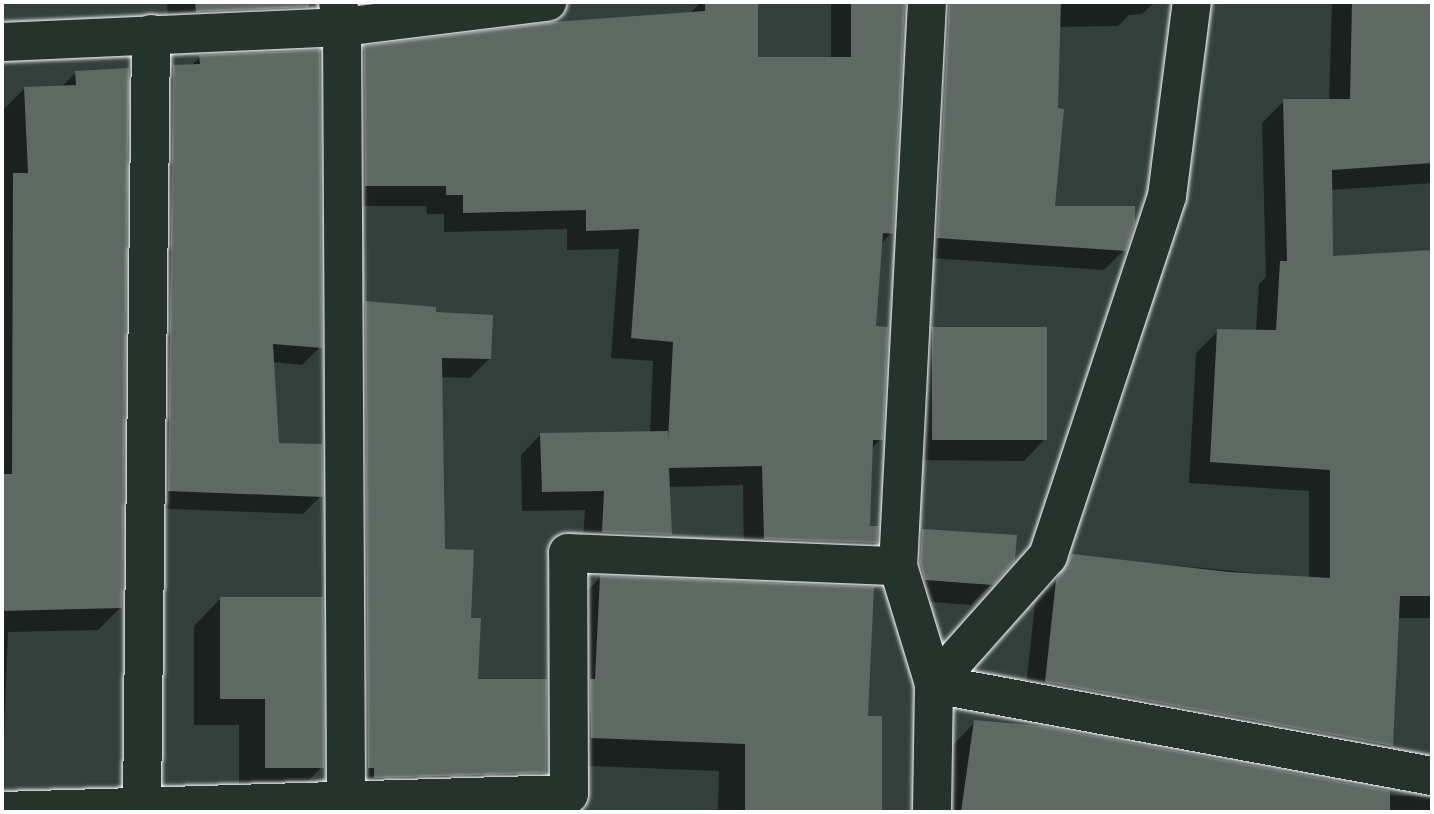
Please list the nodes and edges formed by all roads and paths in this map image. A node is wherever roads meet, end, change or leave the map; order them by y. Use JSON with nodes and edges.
{"nodes":[{"id":1,"x":547,"y":2,"type":"edge"},
{"id":2,"x":928,"y":2,"type":"edge"},
{"id":3,"x":1192,"y":2,"type":"edge"},
{"id":4,"x":340,"y":14,"type":"edge"},
{"id":5,"x":151,"y":34,"type":"junction"},
{"id":6,"x":2,"y":42,"type":"edge"},
{"id":7,"x":898,"y":566,"type":"junction"},
{"id":8,"x":934,"y":684,"type":"junction"},
{"id":9,"x":1432,"y":776,"type":"edge"},
{"id":10,"x":346,"y":800,"type":"junction"},
{"id":11,"x":142,"y":805,"type":"junction"},
{"id":12,"x":2,"y":811,"type":"edge"},
{"id":13,"x":932,"y":812,"type":"edge"}],
"edges":[{"from":1,"to":4,"type":"street"},
{"from":2,"to":7,"type":"street"},
{"from":3,"to":8,"type":"street"},
{"from":4,"to":5,"type":"street"},
{"from":4,"to":10,"type":"street"},
{"from":5,"to":6,"type":"street"},
{"from":5,"to":11,"type":"street"},
{"from":7,"to":8,"type":"street"},
{"from":7,"to":10,"type":"street"},
{"from":8,"to":9,"type":"street"},
{"from":8,"to":13,"type":"street"},
{"from":10,"to":11,"type":"street"},
{"from":11,"to":12,"type":"street"}]}
